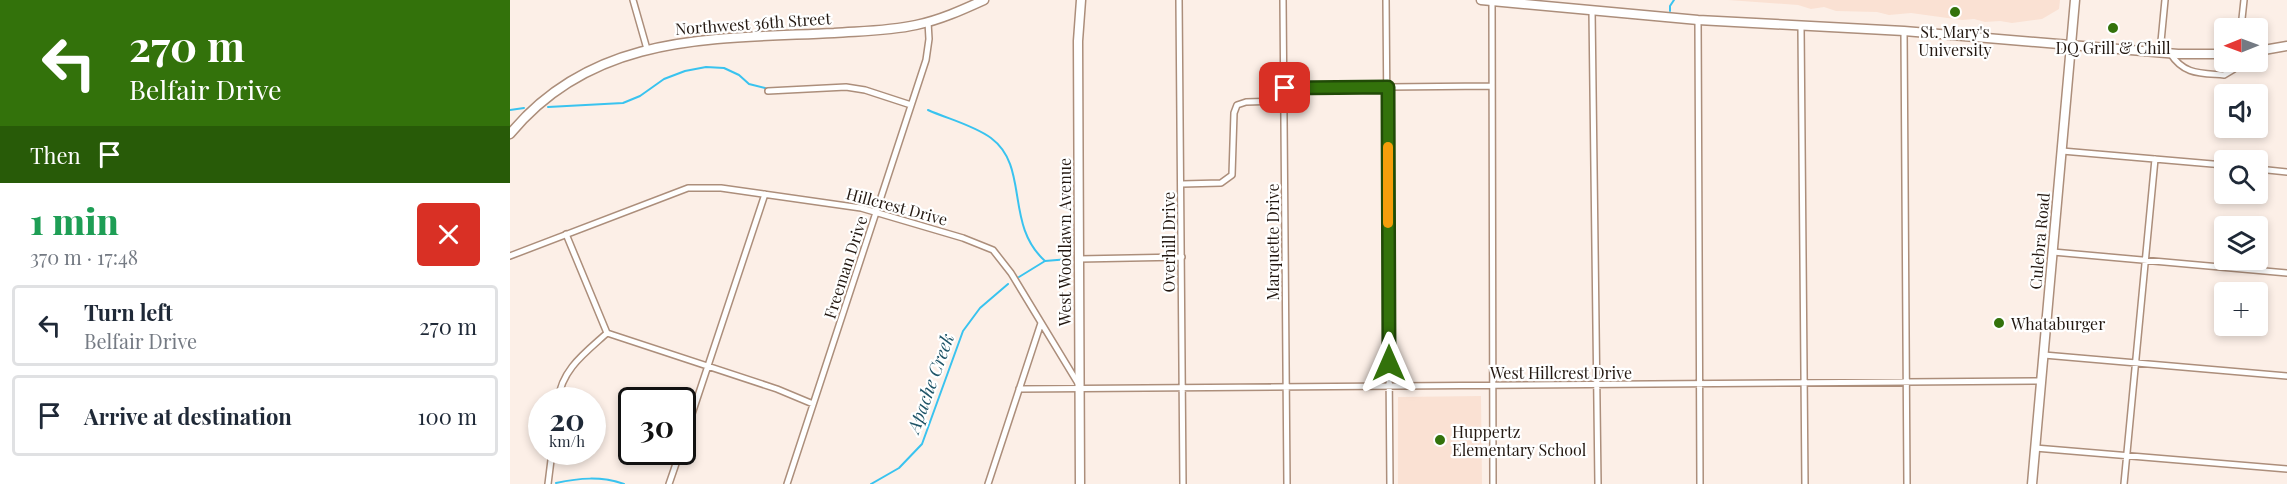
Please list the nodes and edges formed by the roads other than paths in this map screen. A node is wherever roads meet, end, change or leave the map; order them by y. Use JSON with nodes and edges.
{"nodes":[{"id":1,"x":633,"y":0,"type":"edge"},
{"id":2,"x":984,"y":0,"type":"edge"},
{"id":3,"x":1081,"y":0,"type":"edge"},
{"id":4,"x":1179,"y":0,"type":"edge"},
{"id":5,"x":1283,"y":0,"type":"edge"},
{"id":6,"x":1386,"y":0,"type":"edge"},
{"id":7,"x":1481,"y":0,"type":"edge"},
{"id":8,"x":1487,"y":0,"type":"edge"},
{"id":9,"x":2075,"y":0,"type":"edge"},
{"id":10,"x":2164,"y":0,"type":"edge"},
{"id":11,"x":2244,"y":0,"type":"edge"},
{"id":12,"x":1592,"y":10,"type":"junction"},
{"id":13,"x":2242,"y":18,"type":"edge"},
{"id":14,"x":1698,"y":20,"type":"junction"},
{"id":15,"x":928,"y":22,"type":"junction"},
{"id":16,"x":1801,"y":27,"type":"junction"},
{"id":17,"x":1904,"y":32,"type":"junction"},
{"id":18,"x":2071,"y":45,"type":"junction"},
{"id":19,"x":2287,"y":46,"type":"edge"},
{"id":20,"x":646,"y":49,"type":"junction"},
{"id":21,"x":2268,"y":49,"type":"edge"},
{"id":22,"x":2160,"y":52,"type":"junction"},
{"id":23,"x":2170,"y":53,"type":"junction"},
{"id":24,"x":2214,"y":54,"type":"edge"},
{"id":25,"x":2229,"y":72,"type":"edge"},
{"id":26,"x":1491,"y":86,"type":"junction"},
{"id":27,"x":1388,"y":87,"type":"junction"},
{"id":28,"x":1285,"y":88,"type":"junction"},
{"id":29,"x":768,"y":91,"type":"dead end"},
{"id":30,"x":1285,"y":101,"type":"junction"},
{"id":31,"x":911,"y":105,"type":"junction"},
{"id":32,"x":510,"y":134,"type":"edge"},
{"id":33,"x":2062,"y":151,"type":"junction"},
{"id":34,"x":2155,"y":159,"type":"junction"},
{"id":35,"x":2214,"y":164,"type":"edge"},
{"id":36,"x":2268,"y":170,"type":"edge"},
{"id":37,"x":2287,"y":172,"type":"edge"},
{"id":38,"x":1182,"y":184,"type":"junction"},
{"id":39,"x":765,"y":194,"type":"junction"},
{"id":40,"x":877,"y":212,"type":"junction"},
{"id":41,"x":566,"y":234,"type":"junction"},
{"id":42,"x":2053,"y":252,"type":"junction"},
{"id":43,"x":510,"y":256,"type":"edge"},
{"id":44,"x":1182,"y":257,"type":"junction"},
{"id":45,"x":1079,"y":259,"type":"junction"},
{"id":46,"x":2145,"y":261,"type":"junction"},
{"id":47,"x":2287,"y":273,"type":"edge"},
{"id":48,"x":1041,"y":322,"type":"junction"},
{"id":49,"x":607,"y":333,"type":"junction"},
{"id":50,"x":2044,"y":354,"type":"junction"},
{"id":51,"x":2136,"y":363,"type":"junction"},
{"id":52,"x":709,"y":367,"type":"junction"},
{"id":53,"x":2287,"y":376,"type":"edge"},
{"id":54,"x":2042,"y":381,"type":"junction"},
{"id":55,"x":1907,"y":382,"type":"junction"},
{"id":56,"x":1804,"y":383,"type":"junction"},
{"id":57,"x":1597,"y":385,"type":"junction"},
{"id":58,"x":1699,"y":385,"type":"junction"},
{"id":59,"x":1287,"y":386,"type":"junction"},
{"id":60,"x":1492,"y":386,"type":"junction"},
{"id":61,"x":560,"y":387,"type":"edge"},
{"id":62,"x":1080,"y":387,"type":"junction"},
{"id":63,"x":1389,"y":387,"type":"junction"},
{"id":64,"x":1183,"y":388,"type":"junction"},
{"id":65,"x":1019,"y":389,"type":"junction"},
{"id":66,"x":696,"y":404,"type":"edge"},
{"id":67,"x":813,"y":404,"type":"junction"},
{"id":68,"x":2035,"y":448,"type":"junction"},
{"id":69,"x":2127,"y":456,"type":"junction"},
{"id":70,"x":550,"y":465,"type":"edge"},
{"id":71,"x":676,"y":465,"type":"edge"},
{"id":72,"x":2287,"y":469,"type":"edge"},
{"id":73,"x":548,"y":484,"type":"edge"},
{"id":74,"x":669,"y":484,"type":"edge"},
{"id":75,"x":787,"y":484,"type":"edge"},
{"id":76,"x":988,"y":484,"type":"edge"},
{"id":77,"x":1080,"y":484,"type":"edge"},
{"id":78,"x":1183,"y":484,"type":"edge"},
{"id":79,"x":1287,"y":484,"type":"edge"},
{"id":80,"x":1390,"y":484,"type":"edge"},
{"id":81,"x":1493,"y":484,"type":"edge"},
{"id":82,"x":1598,"y":484,"type":"edge"},
{"id":83,"x":1700,"y":484,"type":"edge"},
{"id":84,"x":1804,"y":484,"type":"edge"},
{"id":85,"x":1908,"y":484,"type":"edge"},
{"id":86,"x":2032,"y":484,"type":"edge"},
{"id":87,"x":2124,"y":484,"type":"edge"}],
"edges":[{"from":1,"to":20,"type":"street"},
{"from":2,"to":15,"type":"main road","name":"Northwest 36th Street"},
{"from":3,"to":45,"type":"main road","name":"West Woodlawn Avenue"},
{"from":4,"to":38,"type":"street","name":"Overhill Drive"},
{"from":5,"to":28,"type":"street","name":"Marquette Drive"},
{"from":6,"to":27,"type":"street"},
{"from":7,"to":8,"type":"main road"},
{"from":8,"to":12,"type":"main road"},
{"from":8,"to":26,"type":"street"},
{"from":9,"to":18,"type":"main road","name":"Culebra Road"},
{"from":10,"to":22,"type":"street"},
{"from":11,"to":13,"type":"street"},
{"from":12,"to":14,"type":"main road"},
{"from":12,"to":57,"type":"street"},
{"from":14,"to":16,"type":"main road"},
{"from":14,"to":58,"type":"street"},
{"from":15,"to":20,"type":"main road","name":"Northwest 36th Street"},
{"from":15,"to":31,"type":"street","name":"Freeman Drive"},
{"from":16,"to":17,"type":"main road"},
{"from":16,"to":56,"type":"street"},
{"from":17,"to":18,"type":"main road"},
{"from":17,"to":55,"type":"street"},
{"from":18,"to":22,"type":"main road"},
{"from":18,"to":33,"type":"main road","name":"Culebra Road"},
{"from":19,"to":21,"type":"main road"},
{"from":20,"to":32,"type":"main road","name":"Northwest 36th Street"},
{"from":22,"to":23,"type":"main road"},
{"from":23,"to":24,"type":"main road"},
{"from":23,"to":25,"type":"street"},
{"from":26,"to":27,"type":"street"},
{"from":26,"to":60,"type":"street"},
{"from":27,"to":28,"type":"street"},
{"from":27,"to":63,"type":"street"},
{"from":28,"to":30,"type":"street","name":"Marquette Drive"},
{"from":29,"to":31,"type":"street"},
{"from":30,"to":38,"type":"street"},
{"from":30,"to":59,"type":"street","name":"Marquette Drive"},
{"from":31,"to":40,"type":"street","name":"Freeman Drive"},
{"from":33,"to":34,"type":"street"},
{"from":33,"to":42,"type":"main road","name":"Culebra Road"},
{"from":34,"to":35,"type":"street"},
{"from":34,"to":46,"type":"street"},
{"from":36,"to":37,"type":"street"},
{"from":38,"to":44,"type":"street","name":"Overhill Drive"},
{"from":39,"to":40,"type":"street","name":"Hillcrest Drive"},
{"from":39,"to":41,"type":"street","name":"Hillcrest Drive"},
{"from":39,"to":52,"type":"street"},
{"from":40,"to":48,"type":"street","name":"Hillcrest Drive"},
{"from":40,"to":67,"type":"street","name":"Freeman Drive"},
{"from":41,"to":43,"type":"street","name":"Hillcrest Drive"},
{"from":41,"to":49,"type":"street"},
{"from":42,"to":46,"type":"street"},
{"from":42,"to":50,"type":"main road","name":"Culebra Road"},
{"from":44,"to":45,"type":"street"},
{"from":44,"to":64,"type":"street","name":"Overhill Drive"},
{"from":45,"to":62,"type":"main road","name":"West Woodlawn Avenue"},
{"from":46,"to":47,"type":"street"},
{"from":46,"to":51,"type":"street"},
{"from":48,"to":62,"type":"street","name":"Hillcrest Drive"},
{"from":48,"to":65,"type":"street"},
{"from":49,"to":52,"type":"street"},
{"from":49,"to":61,"type":"street"},
{"from":50,"to":51,"type":"street"},
{"from":50,"to":54,"type":"main road","name":"Culebra Road"},
{"from":51,"to":53,"type":"street"},
{"from":51,"to":69,"type":"street"},
{"from":52,"to":66,"type":"street"},
{"from":52,"to":67,"type":"street"},
{"from":54,"to":55,"type":"street","name":"West Hillcrest Drive"},
{"from":54,"to":68,"type":"main road","name":"Culebra Road"},
{"from":55,"to":56,"type":"street","name":"West Hillcrest Drive"},
{"from":55,"to":85,"type":"street"},
{"from":56,"to":58,"type":"street","name":"West Hillcrest Drive"},
{"from":56,"to":84,"type":"street"},
{"from":57,"to":58,"type":"street","name":"West Hillcrest Drive"},
{"from":57,"to":60,"type":"street","name":"West Hillcrest Drive"},
{"from":57,"to":82,"type":"street"},
{"from":58,"to":83,"type":"street"},
{"from":59,"to":63,"type":"street","name":"West Hillcrest Drive"},
{"from":59,"to":64,"type":"street","name":"West Hillcrest Drive"},
{"from":59,"to":79,"type":"street","name":"Marquette Drive"},
{"from":60,"to":63,"type":"street","name":"West Hillcrest Drive"},
{"from":60,"to":81,"type":"street"},
{"from":62,"to":64,"type":"street","name":"West Hillcrest Drive"},
{"from":62,"to":65,"type":"street"},
{"from":62,"to":77,"type":"main road","name":"West Woodlawn Avenue"},
{"from":63,"to":80,"type":"street"},
{"from":64,"to":78,"type":"street","name":"Overhill Drive"},
{"from":65,"to":76,"type":"street"},
{"from":67,"to":75,"type":"street","name":"Freeman Drive"},
{"from":68,"to":69,"type":"street"},
{"from":68,"to":86,"type":"main road","name":"Culebra Road"},
{"from":69,"to":72,"type":"street"},
{"from":69,"to":87,"type":"street"},
{"from":70,"to":73,"type":"street"},
{"from":71,"to":74,"type":"street"}]}
